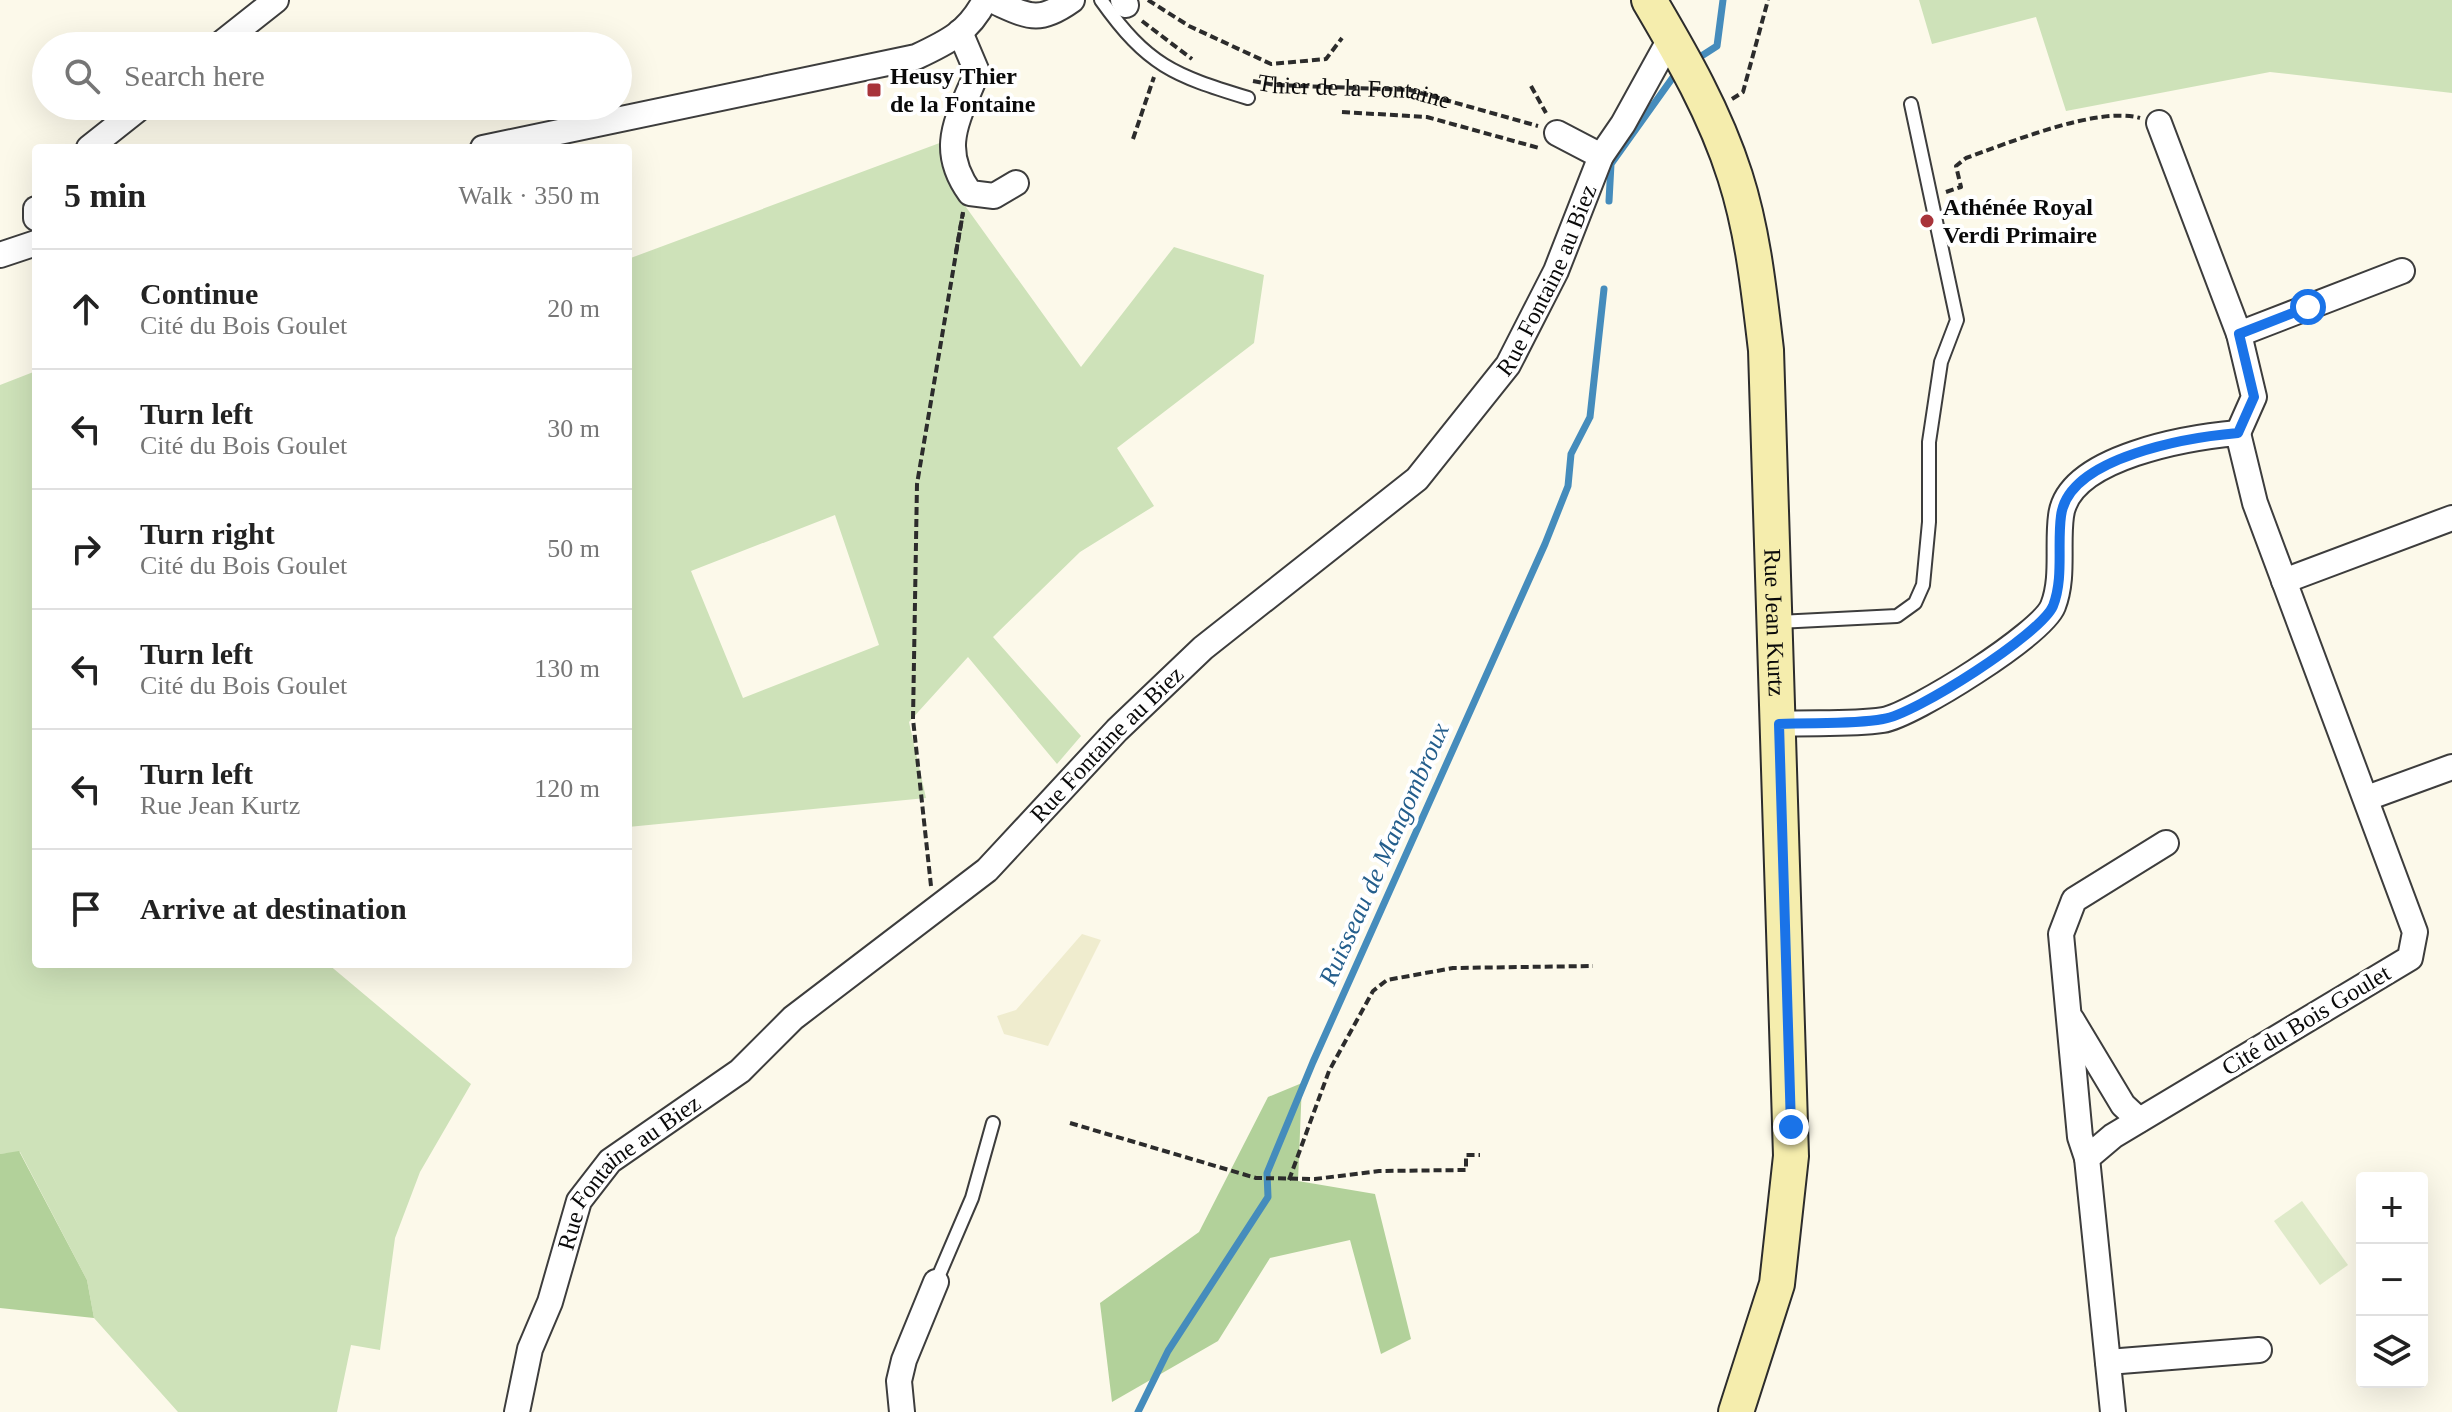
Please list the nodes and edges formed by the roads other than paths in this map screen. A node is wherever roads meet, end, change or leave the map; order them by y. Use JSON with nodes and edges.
{"nodes":[{"id":1,"x":276,"y":0,"type":"edge"},
{"id":2,"x":985,"y":0,"type":"edge"},
{"id":3,"x":991,"y":0,"type":"edge"},
{"id":4,"x":1072,"y":0,"type":"edge"},
{"id":5,"x":1101,"y":0,"type":"edge"},
{"id":6,"x":1649,"y":0,"type":"edge"},
{"id":7,"x":236,"y":32,"type":"edge"},
{"id":8,"x":960,"y":32,"type":"junction"},
{"id":9,"x":1671,"y":37,"type":"junction"},
{"id":10,"x":1248,"y":98,"type":"dead end"},
{"id":11,"x":1911,"y":104,"type":"dead end"},
{"id":12,"x":632,"y":117,"type":"edge"},
{"id":13,"x":124,"y":120,"type":"edge"},
{"id":14,"x":616,"y":120,"type":"edge"},
{"id":15,"x":2159,"y":123,"type":"road end"},
{"id":16,"x":1549,"y":140,"type":"road end"},
{"id":17,"x":94,"y":144,"type":"edge"},
{"id":18,"x":502,"y":144,"type":"edge"},
{"id":19,"x":1601,"y":156,"type":"junction"},
{"id":20,"x":1016,"y":183,"type":"dead end"},
{"id":21,"x":32,"y":244,"type":"edge"},
{"id":22,"x":0,"y":255,"type":"edge"},
{"id":23,"x":2402,"y":271,"type":"dead end"},
{"id":24,"x":2239,"y":334,"type":"junction"},
{"id":25,"x":2238,"y":433,"type":"junction"},
{"id":26,"x":2452,"y":518,"type":"edge"},
{"id":27,"x":2284,"y":581,"type":"junction"},
{"id":28,"x":1775,"y":622,"type":"junction"},
{"id":29,"x":1779,"y":724,"type":"junction"},
{"id":30,"x":2452,"y":767,"type":"edge"},
{"id":31,"x":2367,"y":798,"type":"junction"},
{"id":32,"x":2166,"y":843,"type":"dead end"},
{"id":33,"x":2069,"y":1014,"type":"junction"},
{"id":34,"x":2139,"y":1120,"type":"junction"},
{"id":35,"x":993,"y":1123,"type":"dead end"},
{"id":36,"x":2087,"y":1158,"type":"junction"},
{"id":37,"x":936,"y":1282,"type":"joint"},
{"id":38,"x":2259,"y":1350,"type":"dead end"},
{"id":39,"x":2108,"y":1362,"type":"junction"},
{"id":40,"x":517,"y":1412,"type":"edge"},
{"id":41,"x":902,"y":1412,"type":"edge"},
{"id":42,"x":1736,"y":1412,"type":"edge"},
{"id":43,"x":2113,"y":1412,"type":"edge"}],
"edges":[{"from":1,"to":7,"type":"street"},
{"from":2,"to":8,"type":"street"},
{"from":3,"to":4,"type":"street"},
{"from":5,"to":10,"type":"lane","name":"Thier de la Fontaine"},
{"from":6,"to":9,"type":"main road","name":"Rue Jean Kurtz"},
{"from":8,"to":12,"type":"street"},
{"from":8,"to":20,"type":"street"},
{"from":9,"to":19,"type":"street","name":"Rue Fontaine au Biez"},
{"from":9,"to":28,"type":"main road","name":"Rue Jean Kurtz"},
{"from":11,"to":28,"type":"lane"},
{"from":13,"to":17,"type":"street"},
{"from":14,"to":18,"type":"street"},
{"from":15,"to":24,"type":"street"},
{"from":16,"to":19,"type":"street"},
{"from":19,"to":40,"type":"street","name":"Rue Fontaine au Biez"},
{"from":21,"to":22,"type":"street"},
{"from":23,"to":24,"type":"street"},
{"from":24,"to":25,"type":"street"},
{"from":25,"to":27,"type":"street","name":"Cité du Bois Goulet"},
{"from":25,"to":29,"type":"street"},
{"from":26,"to":27,"type":"street"},
{"from":27,"to":31,"type":"street","name":"Cité du Bois Goulet"},
{"from":28,"to":29,"type":"main road","name":"Rue Jean Kurtz"},
{"from":29,"to":42,"type":"main road","name":"Rue Jean Kurtz"},
{"from":30,"to":31,"type":"street"},
{"from":31,"to":34,"type":"street","name":"Cité du Bois Goulet"},
{"from":32,"to":33,"type":"street"},
{"from":33,"to":34,"type":"street"},
{"from":33,"to":36,"type":"street"},
{"from":34,"to":36,"type":"street","name":"Cité du Bois Goulet"},
{"from":35,"to":37,"type":"lane"},
{"from":36,"to":39,"type":"street"},
{"from":37,"to":41,"type":"street"},
{"from":38,"to":39,"type":"street"},
{"from":39,"to":43,"type":"street"}]}
